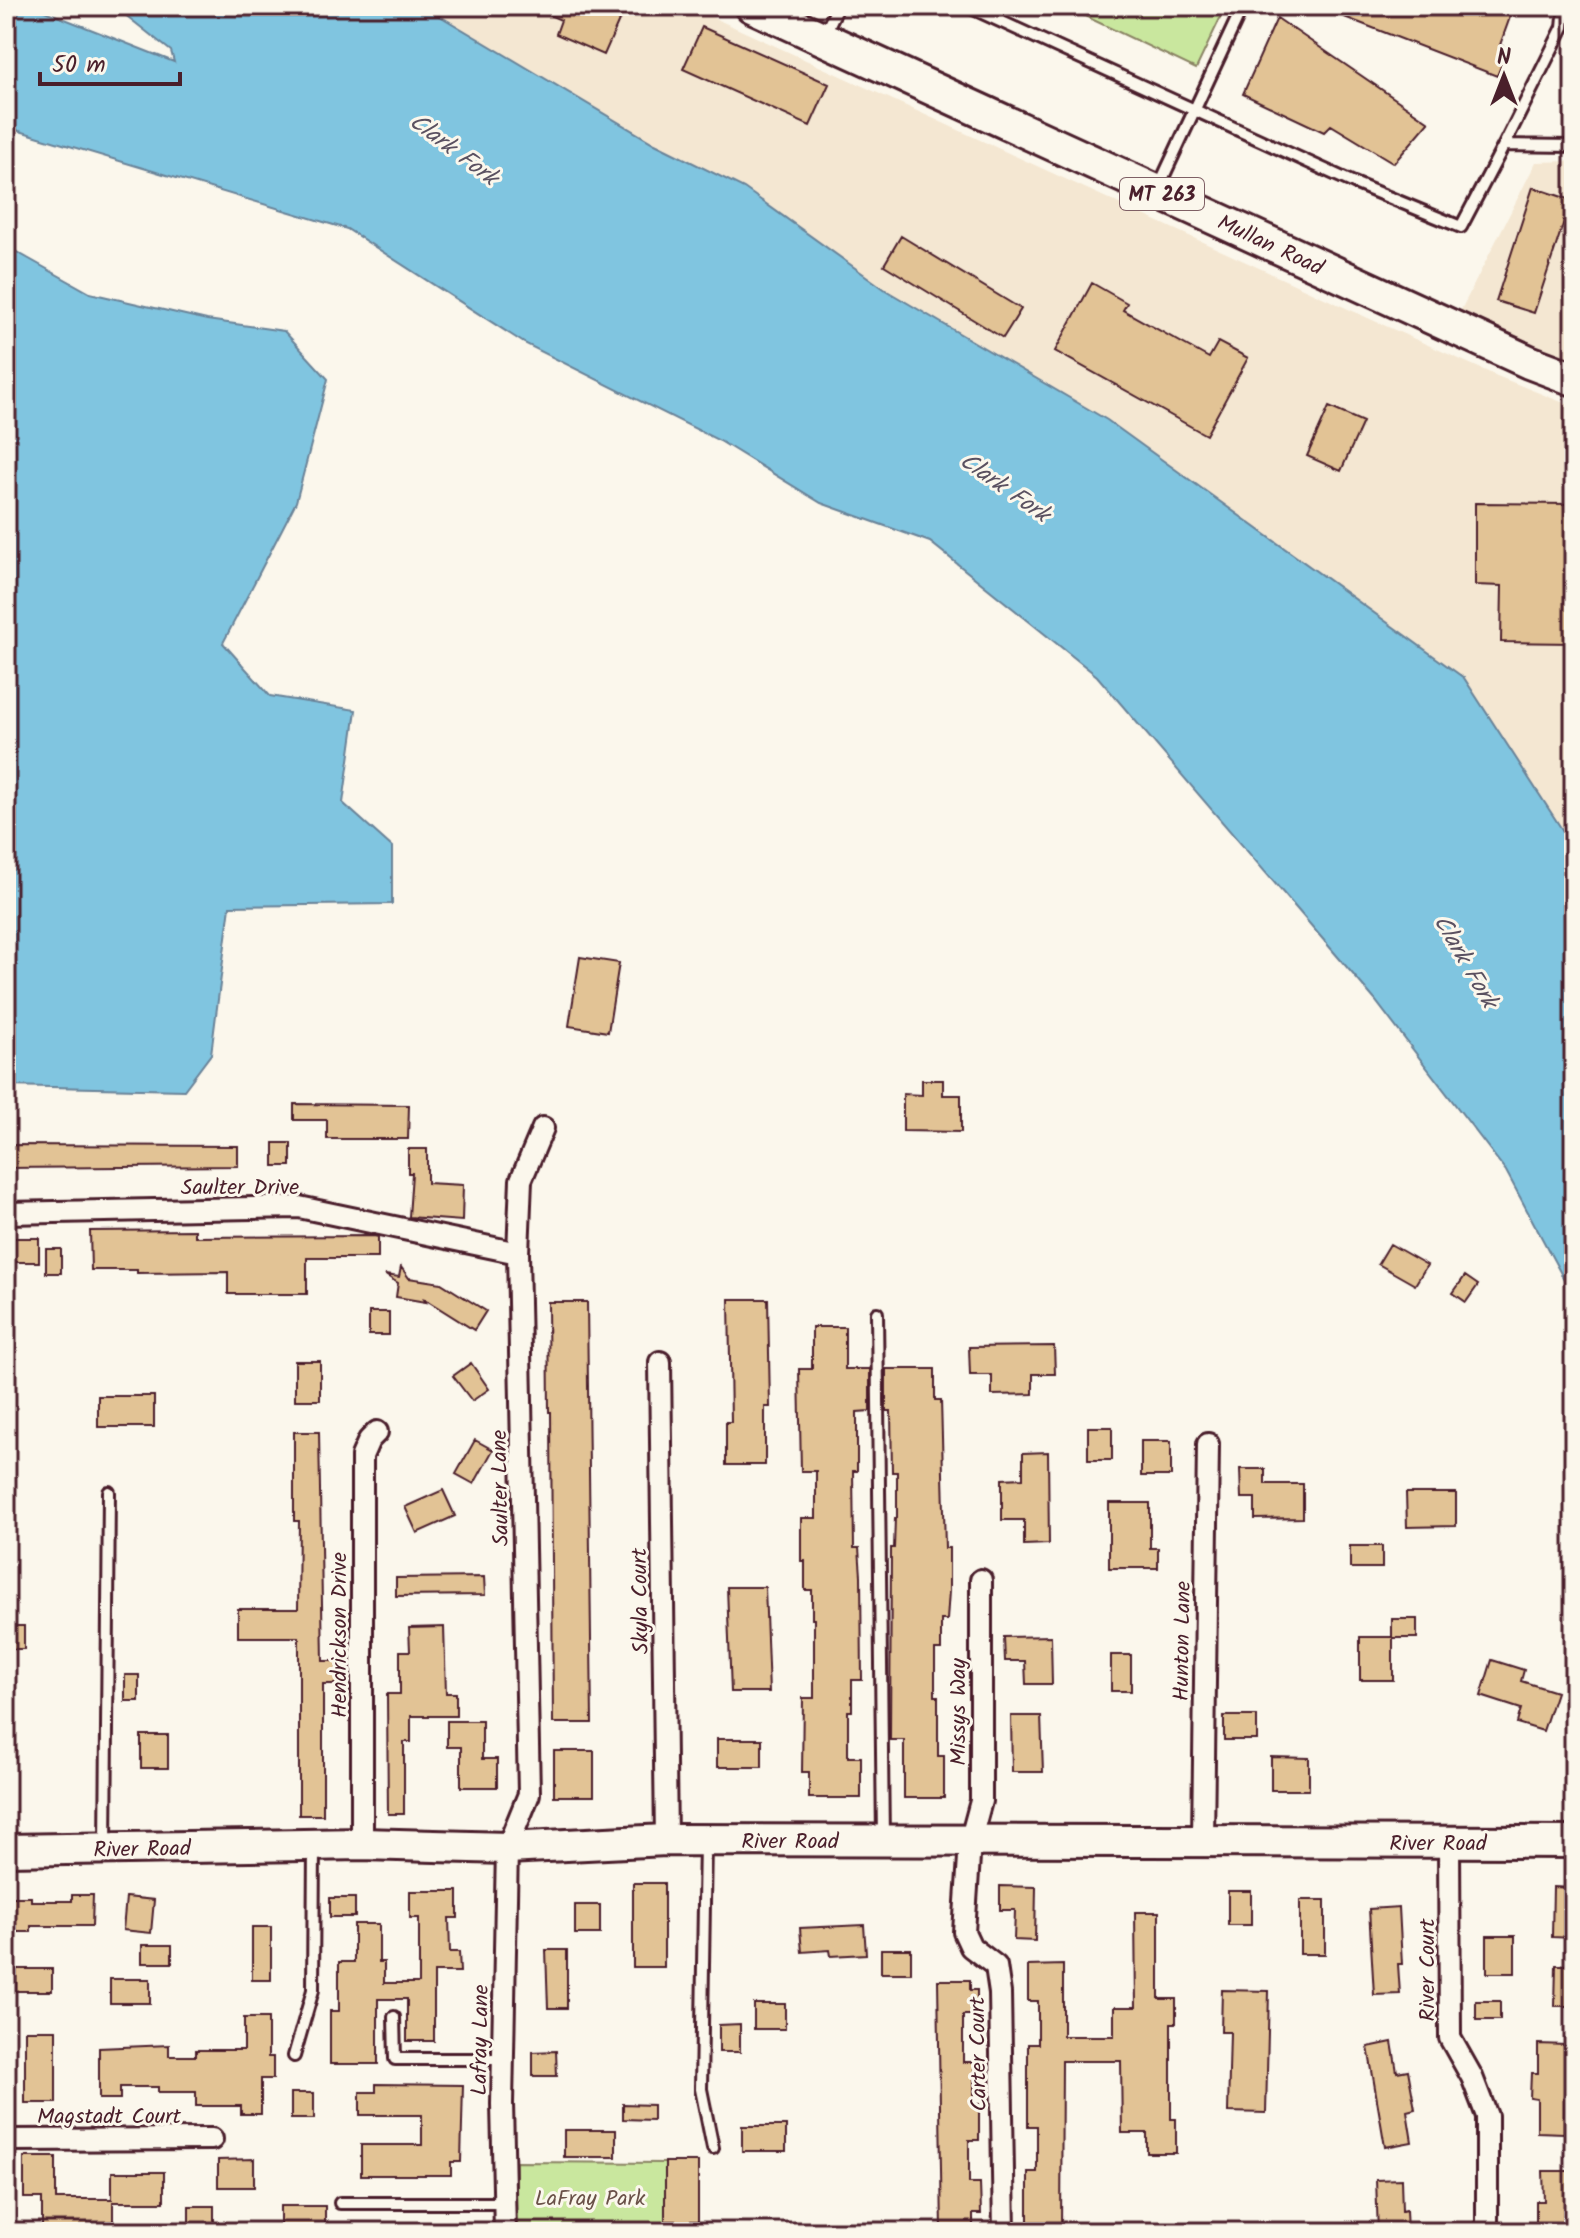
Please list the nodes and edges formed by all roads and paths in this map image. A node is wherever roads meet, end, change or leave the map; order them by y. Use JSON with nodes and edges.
{"nodes":[{"id":1,"x":752,"y":6,"type":"edge"},
{"id":2,"x":838,"y":6,"type":"edge"},
{"id":3,"x":967,"y":6,"type":"edge"},
{"id":4,"x":1243,"y":6,"type":"edge"},
{"id":5,"x":1565,"y":6,"type":"edge"},
{"id":6,"x":823,"y":39,"type":"junction"},
{"id":7,"x":1194,"y":110,"type":"junction"},
{"id":8,"x":1504,"y":145,"type":"junction"},
{"id":9,"x":1574,"y":146,"type":"edge"},
{"id":10,"x":1157,"y":192,"type":"junction"},
{"id":11,"x":1574,"y":379,"type":"edge"},
{"id":12,"x":543,"y":1128,"type":"dead end"},
{"id":13,"x":6,"y":1213,"type":"edge"},
{"id":14,"x":518,"y":1253,"type":"junction"},
{"id":15,"x":877,"y":1313,"type":"dead end"},
{"id":16,"x":660,"y":1362,"type":"dead end"},
{"id":17,"x":377,"y":1432,"type":"dead end"},
{"id":18,"x":1208,"y":1444,"type":"dead end"},
{"id":19,"x":109,"y":1492,"type":"dead end"},
{"id":20,"x":981,"y":1580,"type":"dead end"},
{"id":21,"x":1203,"y":1839,"type":"junction"},
{"id":22,"x":666,"y":1840,"type":"junction"},
{"id":23,"x":705,"y":1840,"type":"junction"},
{"id":24,"x":883,"y":1841,"type":"junction"},
{"id":25,"x":970,"y":1842,"type":"junction"},
{"id":26,"x":1574,"y":1842,"type":"edge"},
{"id":27,"x":1449,"y":1843,"type":"junction"},
{"id":28,"x":362,"y":1844,"type":"junction"},
{"id":29,"x":314,"y":1845,"type":"junction"},
{"id":30,"x":106,"y":1848,"type":"junction"},
{"id":31,"x":507,"y":1848,"type":"junction"},
{"id":32,"x":6,"y":1850,"type":"edge"},
{"id":33,"x":394,"y":2017,"type":"dead end"},
{"id":34,"x":294,"y":2056,"type":"dead end"},
{"id":35,"x":503,"y":2059,"type":"junction"},
{"id":36,"x":212,"y":2139,"type":"dead end"},
{"id":37,"x":6,"y":2140,"type":"edge"},
{"id":38,"x":713,"y":2148,"type":"dead end"},
{"id":39,"x":340,"y":2203,"type":"dead end"},
{"id":40,"x":505,"y":2203,"type":"junction"},
{"id":41,"x":505,"y":2232,"type":"edge"},
{"id":42,"x":1004,"y":2232,"type":"edge"},
{"id":43,"x":1487,"y":2232,"type":"edge"}],
"edges":[{"from":1,"to":6,"type":"main road","name":"Mullan Road","number":"MT 263"},
{"from":2,"to":6,"type":"lane"},
{"from":3,"to":7,"type":"lane"},
{"from":4,"to":7,"type":"lane"},
{"from":5,"to":8,"type":"lane"},
{"from":6,"to":10,"type":"main road","name":"Mullan Road","number":"MT 263"},
{"from":7,"to":8,"type":"lane"},
{"from":7,"to":10,"type":"lane"},
{"from":8,"to":9,"type":"lane"},
{"from":10,"to":11,"type":"main road","name":"Mullan Road","number":"MT 263"},
{"from":12,"to":14,"type":"street","name":"Saulter Lane"},
{"from":13,"to":14,"type":"street","name":"Saulter Drive"},
{"from":14,"to":31,"type":"street","name":"Saulter Lane"},
{"from":15,"to":24,"type":"lane"},
{"from":16,"to":22,"type":"street","name":"Skyla Court"},
{"from":17,"to":28,"type":"street","name":"Hendrickson Drive"},
{"from":18,"to":21,"type":"street","name":"Hunton Lane"},
{"from":19,"to":30,"type":"lane"},
{"from":20,"to":25,"type":"street","name":"Missys Way"},
{"from":21,"to":25,"type":"street","name":"River Road"},
{"from":21,"to":27,"type":"street","name":"River Road"},
{"from":22,"to":23,"type":"street","name":"River Road"},
{"from":22,"to":31,"type":"street","name":"River Road"},
{"from":23,"to":24,"type":"street","name":"River Road"},
{"from":23,"to":38,"type":"lane"},
{"from":24,"to":25,"type":"street","name":"River Road"},
{"from":25,"to":42,"type":"street","name":"Carter Court"},
{"from":26,"to":27,"type":"street","name":"River Road"},
{"from":27,"to":43,"type":"street","name":"River Court"},
{"from":28,"to":29,"type":"street","name":"River Road"},
{"from":28,"to":31,"type":"street","name":"River Road"},
{"from":29,"to":30,"type":"street","name":"River Road"},
{"from":29,"to":34,"type":"lane"},
{"from":30,"to":32,"type":"street","name":"River Road"},
{"from":31,"to":35,"type":"street","name":"Lafray Lane"},
{"from":33,"to":35,"type":"lane"},
{"from":35,"to":40,"type":"street","name":"Lafray Lane"},
{"from":36,"to":37,"type":"street","name":"Magstadt Court"},
{"from":39,"to":40,"type":"lane"},
{"from":40,"to":41,"type":"street","name":"Lafray Lane"}]}
